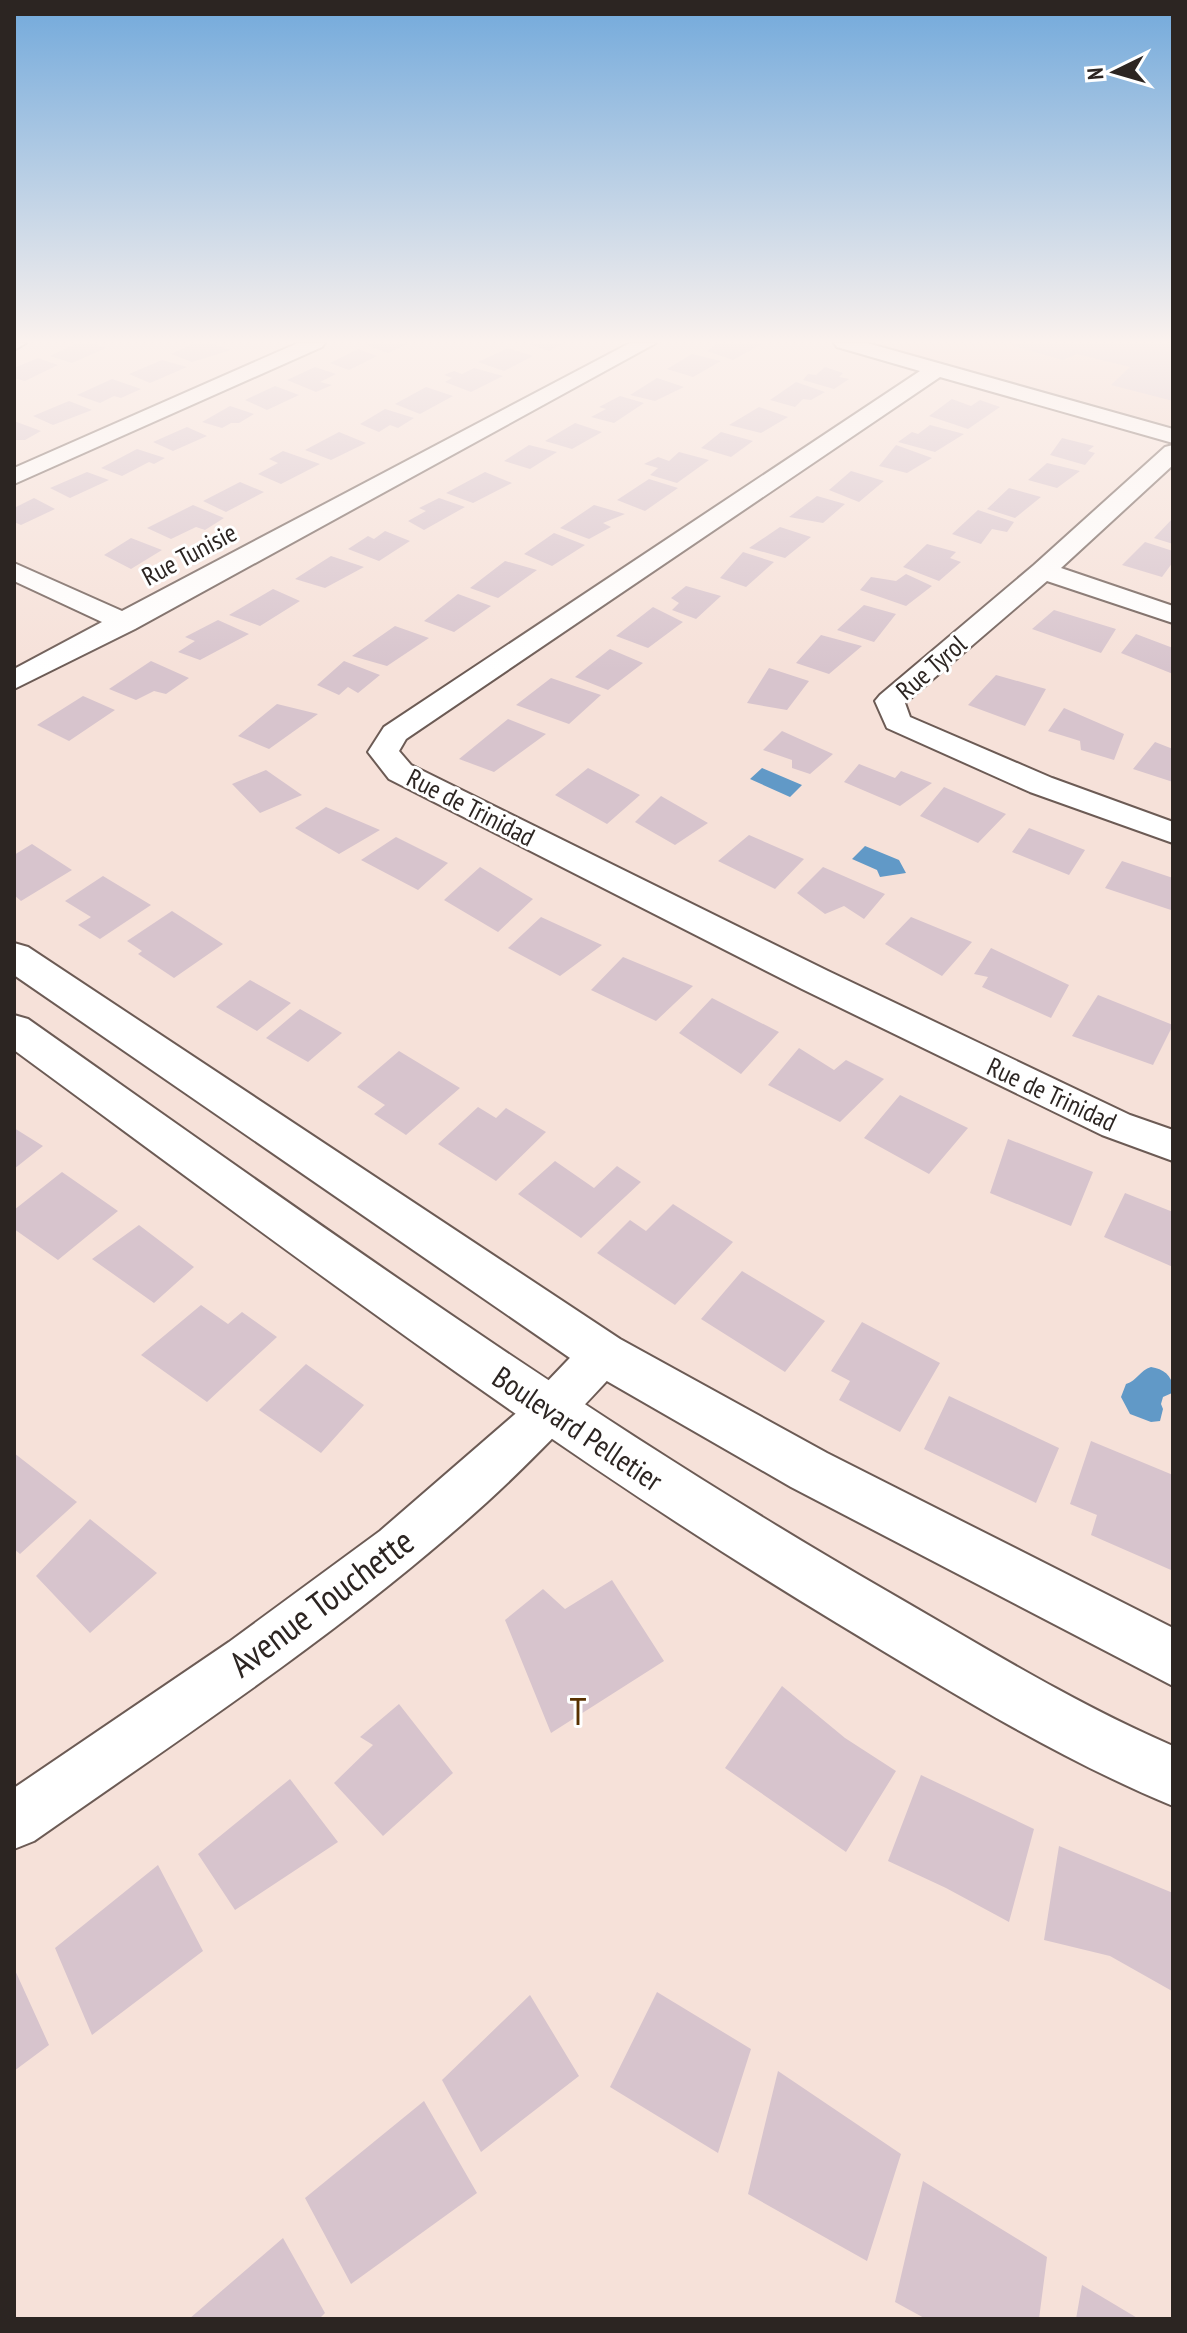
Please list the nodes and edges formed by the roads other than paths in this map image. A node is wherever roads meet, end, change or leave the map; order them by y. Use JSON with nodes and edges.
{"nodes":[{"id":1,"x":70,"y":452,"type":"edge"},
{"id":2,"x":443,"y":452,"type":"edge"},
{"id":3,"x":814,"y":452,"type":"edge"},
{"id":4,"x":1173,"y":452,"type":"edge"},
{"id":5,"x":14,"y":477,"type":"edge"},
{"id":6,"x":14,"y":571,"type":"edge"},
{"id":7,"x":1043,"y":571,"type":"junction"},
{"id":8,"x":1173,"y":615,"type":"edge"},
{"id":9,"x":125,"y":623,"type":"junction"},
{"id":10,"x":14,"y":680,"type":"edge"},
{"id":11,"x":1173,"y":833,"type":"edge"},
{"id":12,"x":14,"y":956,"type":"edge"},
{"id":13,"x":14,"y":1029,"type":"edge"},
{"id":14,"x":1173,"y":1146,"type":"edge"},
{"id":15,"x":603,"y":1354,"type":"junction"},
{"id":16,"x":551,"y":1413,"type":"junction"},
{"id":17,"x":1173,"y":1658,"type":"edge"},
{"id":18,"x":1173,"y":1776,"type":"edge"},
{"id":19,"x":14,"y":1821,"type":"edge"}],
"edges":[{"from":1,"to":5,"type":"street"},
{"from":2,"to":9,"type":"street","name":"Rue Tunisie"},
{"from":3,"to":14,"type":"street","name":"Rue de Trinidad"},
{"from":4,"to":7,"type":"street","name":"Rue Tyrol"},
{"from":6,"to":9,"type":"street"},
{"from":7,"to":8,"type":"street"},
{"from":7,"to":11,"type":"street","name":"Rue Tyrol"},
{"from":9,"to":10,"type":"street","name":"Rue Tunisie"},
{"from":12,"to":15,"type":"street"},
{"from":13,"to":16,"type":"street","name":"Boulevard Pelletier"},
{"from":15,"to":16,"type":"street","name":"Avenue Touchette"},
{"from":15,"to":17,"type":"street"},
{"from":16,"to":18,"type":"street","name":"Boulevard Pelletier"},
{"from":16,"to":19,"type":"street","name":"Avenue Touchette"}]}
